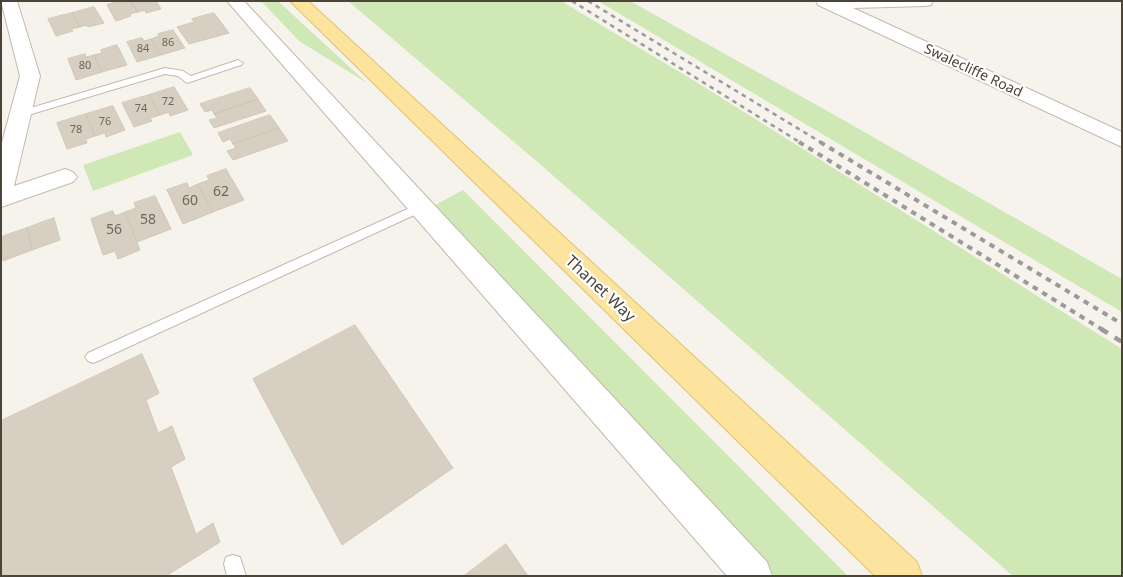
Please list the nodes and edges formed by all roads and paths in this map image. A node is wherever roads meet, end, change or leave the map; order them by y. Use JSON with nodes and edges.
{"nodes":[{"id":1,"x":10,"y":1,"type":"edge"},
{"id":2,"x":235,"y":1,"type":"edge"},
{"id":3,"x":298,"y":1,"type":"edge"},
{"id":4,"x":925,"y":1,"type":"edge"},
{"id":5,"x":831,"y":4,"type":"edge"},
{"id":6,"x":238,"y":63,"type":"dead end"},
{"id":7,"x":21,"y":114,"type":"junction"},
{"id":8,"x":1122,"y":140,"type":"edge"},
{"id":9,"x":65,"y":178,"type":"dead end"},
{"id":10,"x":1,"y":191,"type":"edge"},
{"id":11,"x":1,"y":198,"type":"edge"},
{"id":12,"x":421,"y":207,"type":"junction"},
{"id":13,"x":93,"y":357,"type":"dead end"},
{"id":14,"x":753,"y":576,"type":"edge"},
{"id":15,"x":903,"y":576,"type":"edge"}],
"edges":[{"from":1,"to":7,"type":"street"},
{"from":2,"to":12,"type":"street"},
{"from":3,"to":15,"type":"main road","name":"Thanet Way"},
{"from":4,"to":5,"type":"street"},
{"from":5,"to":8,"type":"street","name":"Swalecliffe Road"},
{"from":6,"to":7,"type":"lane"},
{"from":7,"to":10,"type":"street"},
{"from":9,"to":11,"type":"street"},
{"from":12,"to":13,"type":"lane"},
{"from":12,"to":14,"type":"street"}]}
